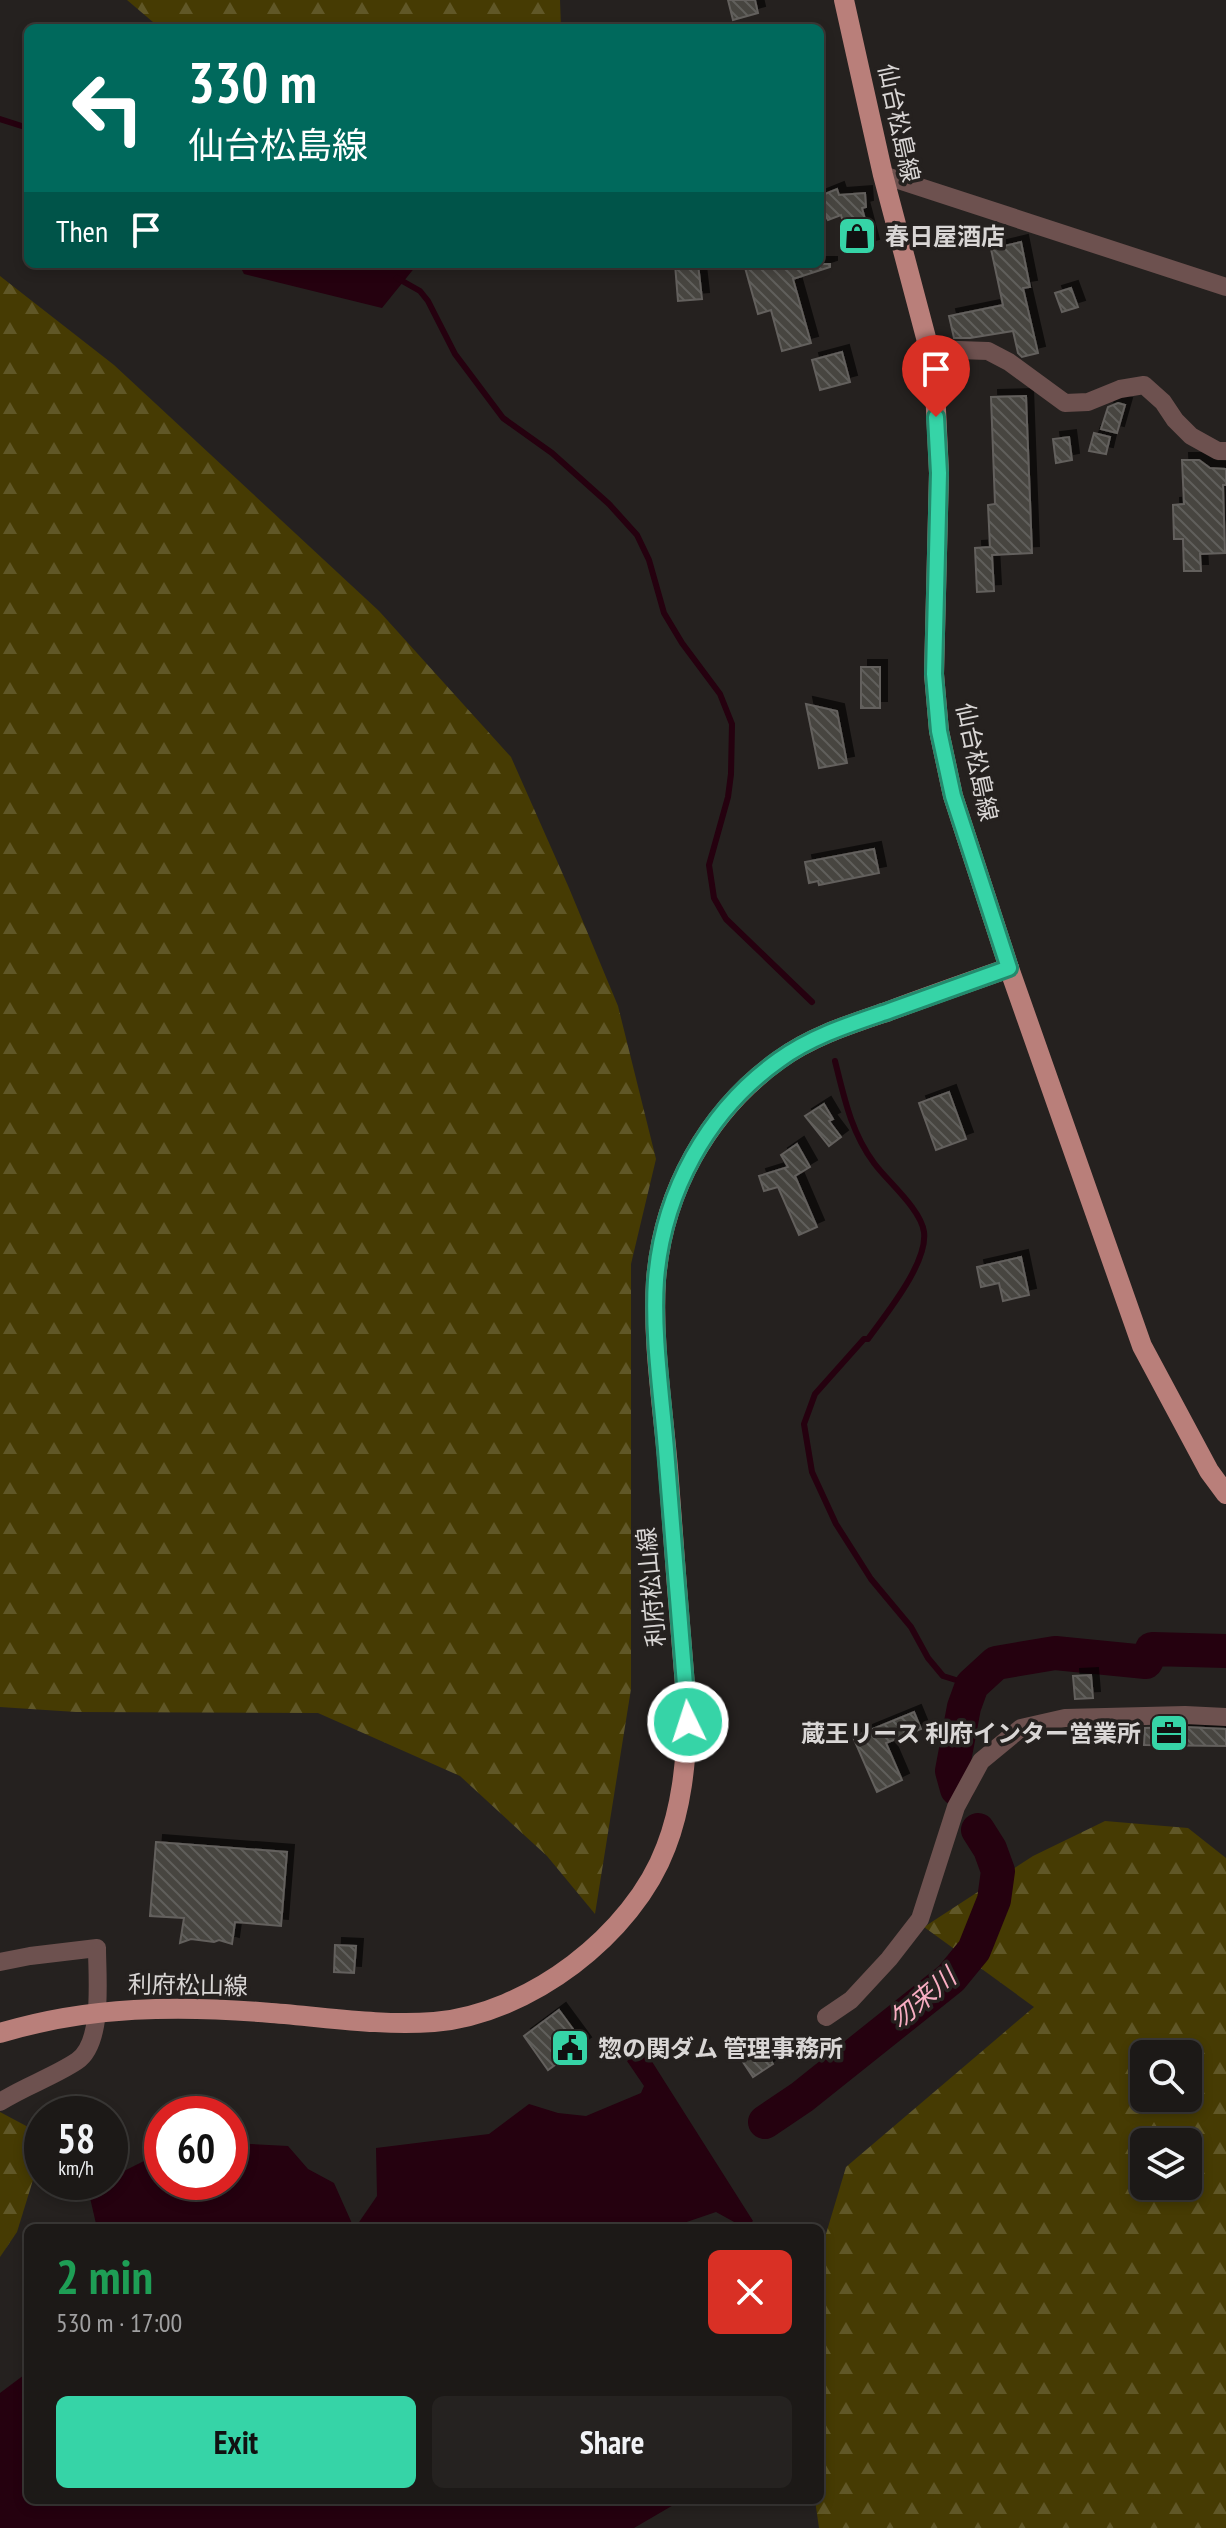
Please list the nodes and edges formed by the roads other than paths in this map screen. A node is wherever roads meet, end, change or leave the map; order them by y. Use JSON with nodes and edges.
{"nodes":[{"id":1,"x":844,"y":0,"type":"edge"},
{"id":2,"x":883,"y":175,"type":"junction"},
{"id":3,"x":1226,"y":287,"type":"edge"},
{"id":4,"x":929,"y":349,"type":"junction"},
{"id":5,"x":1226,"y":451,"type":"edge"},
{"id":6,"x":1009,"y":968,"type":"junction"},
{"id":7,"x":1226,"y":1494,"type":"edge"},
{"id":8,"x":1226,"y":1717,"type":"edge"},
{"id":9,"x":0,"y":1962,"type":"edge"},
{"id":10,"x":97,"y":2012,"type":"junction"},
{"id":11,"x":826,"y":2017,"type":"dead end"},
{"id":12,"x":0,"y":2033,"type":"edge"},
{"id":13,"x":0,"y":2102,"type":"edge"}],
"edges":[{"from":1,"to":2,"type":"main road","name":"仙台松島線"},
{"from":2,"to":3,"type":"street"},
{"from":2,"to":4,"type":"main road","name":"仙台松島線"},
{"from":4,"to":5,"type":"street"},
{"from":4,"to":6,"type":"main road","name":"仙台松島線"},
{"from":6,"to":7,"type":"main road","name":"仙台松島線"},
{"from":6,"to":10,"type":"main road","name":"利府松山線"},
{"from":8,"to":11,"type":"street"},
{"from":9,"to":10,"type":"street"},
{"from":10,"to":12,"type":"main road","name":"利府松山線"},
{"from":10,"to":13,"type":"street"}]}
